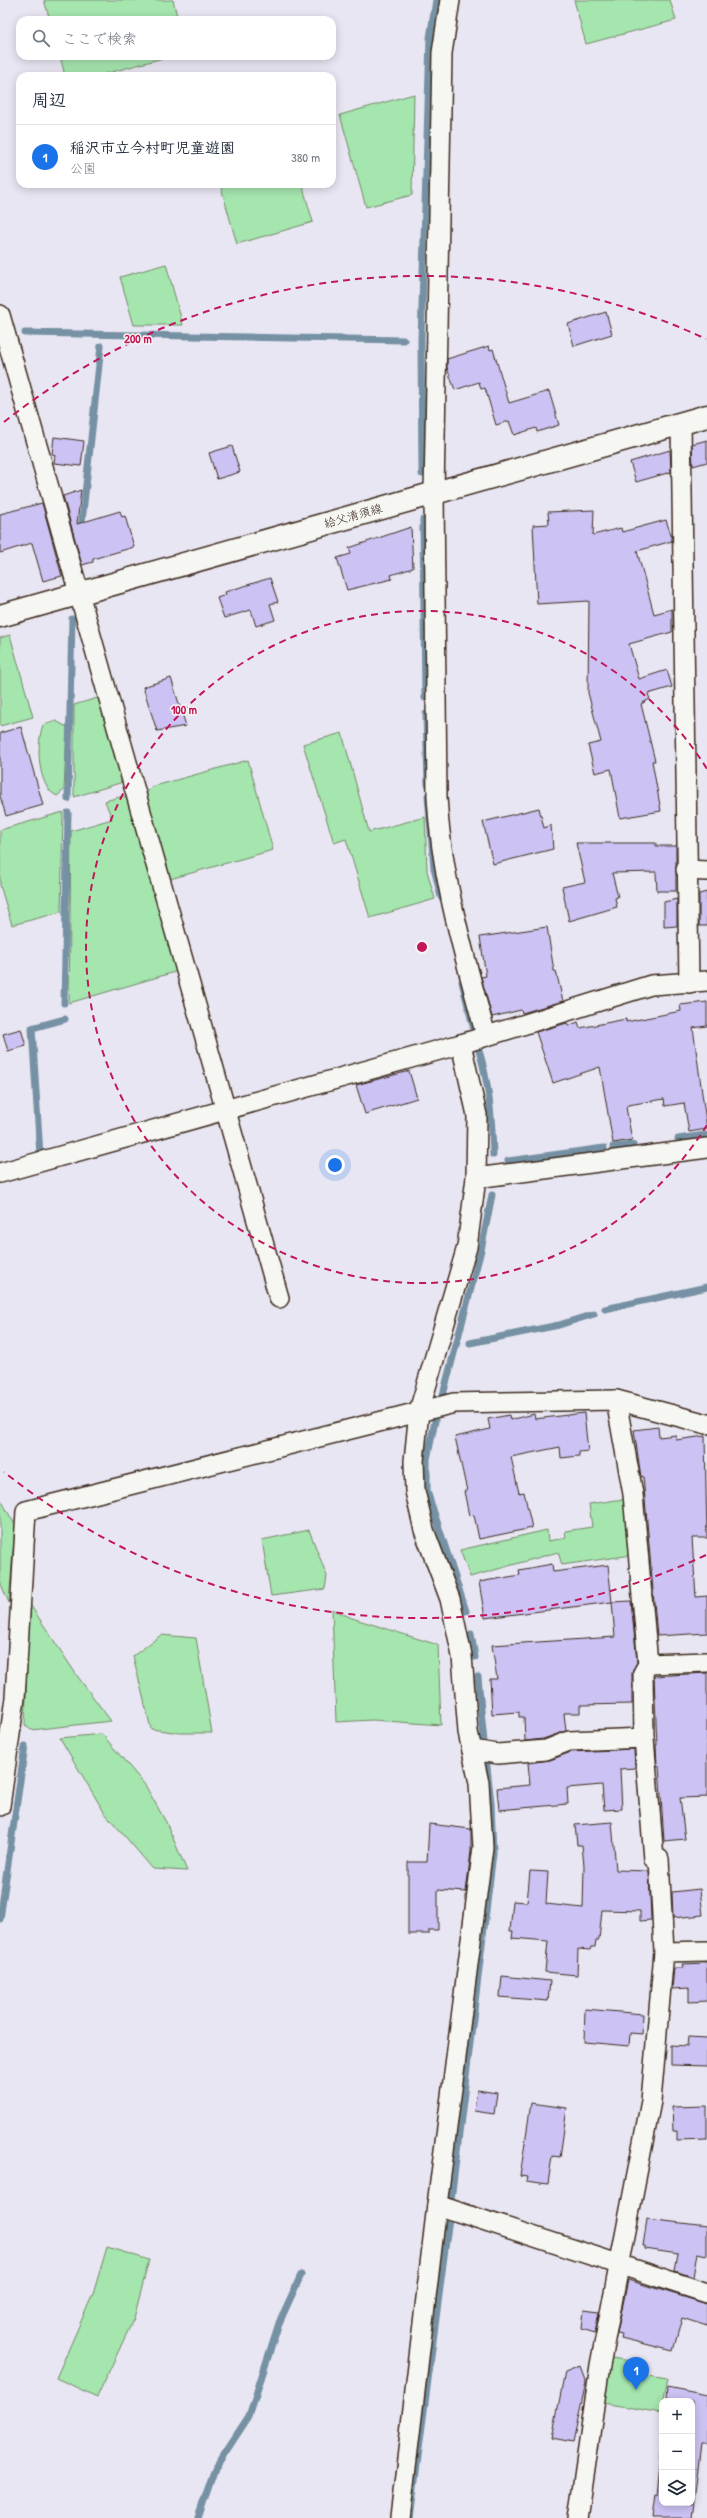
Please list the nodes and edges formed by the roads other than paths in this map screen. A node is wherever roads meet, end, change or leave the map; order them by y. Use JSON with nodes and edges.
{"nodes":[{"id":1,"x":450,"y":0,"type":"edge"},
{"id":2,"x":0,"y":315,"type":"edge"},
{"id":3,"x":707,"y":416,"type":"edge"},
{"id":4,"x":681,"y":423,"type":"junction"},
{"id":5,"x":434,"y":493,"type":"junction"},
{"id":6,"x":80,"y":593,"type":"junction"},
{"id":7,"x":0,"y":616,"type":"edge"},
{"id":8,"x":686,"y":870,"type":"junction"},
{"id":9,"x":707,"y":871,"type":"edge"},
{"id":10,"x":698,"y":982,"type":"edge"},
{"id":11,"x":486,"y":1036,"type":"junction"},
{"id":12,"x":460,"y":1044,"type":"junction"},
{"id":13,"x":227,"y":1110,"type":"junction"},
{"id":14,"x":707,"y":1148,"type":"edge"},
{"id":15,"x":0,"y":1173,"type":"edge"},
{"id":16,"x":476,"y":1178,"type":"junction"},
{"id":17,"x":280,"y":1298,"type":"dead end"},
{"id":18,"x":616,"y":1400,"type":"junction"},
{"id":19,"x":419,"y":1411,"type":"junction"},
{"id":20,"x":707,"y":1424,"type":"edge"},
{"id":21,"x":707,"y":1662,"type":"edge"},
{"id":22,"x":648,"y":1664,"type":"junction"},
{"id":23,"x":7,"y":1699,"type":"edge"},
{"id":24,"x":644,"y":1738,"type":"junction"},
{"id":25,"x":472,"y":1750,"type":"junction"},
{"id":26,"x":0,"y":1806,"type":"edge"},
{"id":27,"x":707,"y":1951,"type":"edge"},
{"id":28,"x":664,"y":1952,"type":"junction"},
{"id":29,"x":437,"y":2205,"type":"junction"},
{"id":30,"x":621,"y":2265,"type":"junction"},
{"id":31,"x":707,"y":2293,"type":"edge"},
{"id":32,"x":400,"y":2518,"type":"edge"},
{"id":33,"x":578,"y":2518,"type":"edge"}],
"edges":[{"from":1,"to":5,"type":"street"},
{"from":2,"to":6,"type":"street"},
{"from":3,"to":4,"type":"main road","name":"給父清須線"},
{"from":4,"to":5,"type":"main road","name":"給父清須線"},
{"from":4,"to":8,"type":"street"},
{"from":5,"to":6,"type":"main road","name":"給父清須線"},
{"from":5,"to":11,"type":"street"},
{"from":6,"to":7,"type":"main road","name":"給父清須線"},
{"from":6,"to":13,"type":"street"},
{"from":8,"to":9,"type":"street"},
{"from":8,"to":10,"type":"street"},
{"from":10,"to":11,"type":"street"},
{"from":11,"to":12,"type":"street"},
{"from":12,"to":13,"type":"street"},
{"from":12,"to":16,"type":"street"},
{"from":13,"to":15,"type":"street"},
{"from":13,"to":17,"type":"street"},
{"from":14,"to":16,"type":"street"},
{"from":16,"to":19,"type":"street"},
{"from":18,"to":19,"type":"street"},
{"from":18,"to":20,"type":"street"},
{"from":18,"to":22,"type":"street"},
{"from":19,"to":23,"type":"street"},
{"from":19,"to":25,"type":"street"},
{"from":21,"to":22,"type":"street"},
{"from":22,"to":24,"type":"street"},
{"from":23,"to":26,"type":"street"},
{"from":24,"to":25,"type":"street"},
{"from":24,"to":28,"type":"street"},
{"from":25,"to":29,"type":"street"},
{"from":27,"to":28,"type":"street"},
{"from":28,"to":30,"type":"street"},
{"from":29,"to":30,"type":"street"},
{"from":29,"to":32,"type":"street"},
{"from":30,"to":31,"type":"street"},
{"from":30,"to":33,"type":"street"}]}
